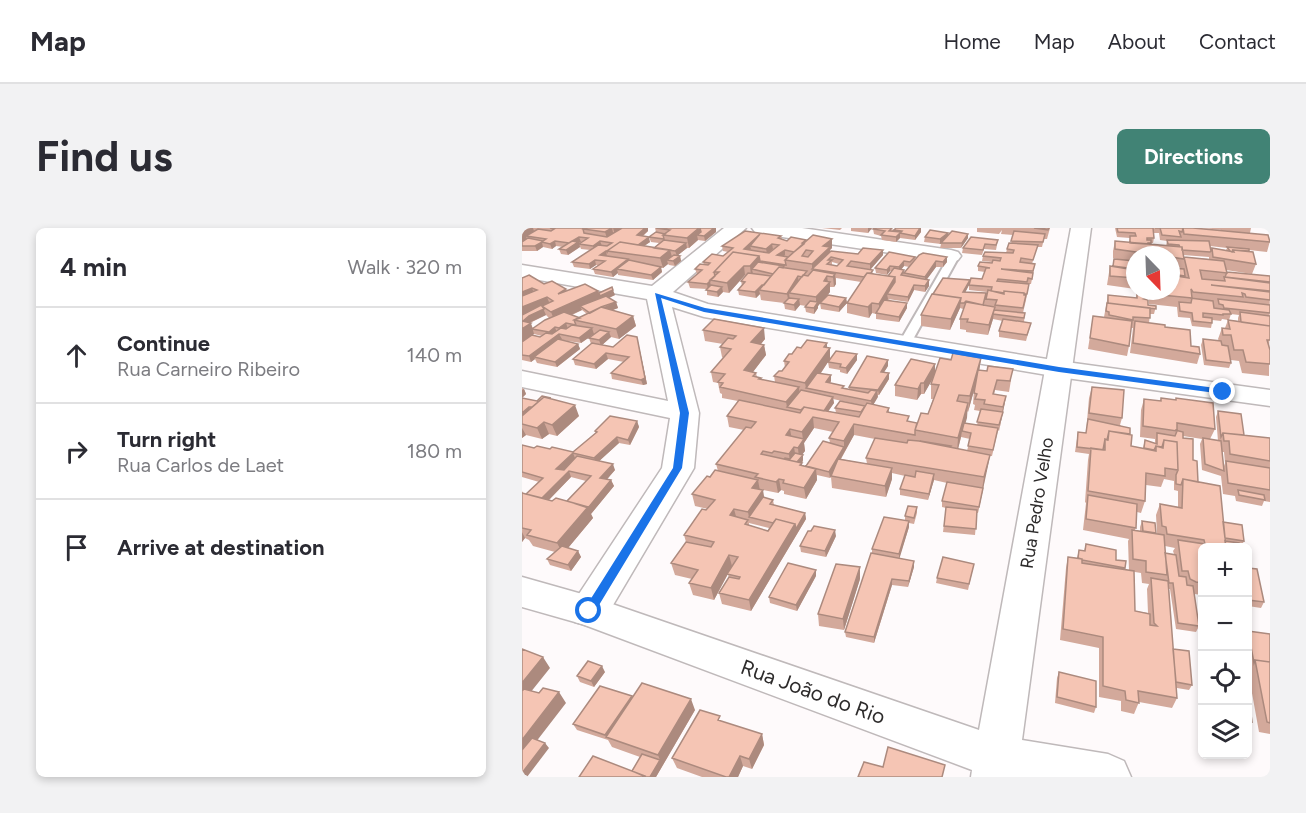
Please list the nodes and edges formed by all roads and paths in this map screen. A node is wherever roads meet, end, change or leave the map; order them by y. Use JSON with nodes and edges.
{"nodes":[{"id":1,"x":736,"y":228,"type":"edge"},
{"id":2,"x":762,"y":228,"type":"edge"},
{"id":3,"x":1081,"y":228,"type":"edge"},
{"id":4,"x":951,"y":256,"type":"joint"},
{"id":5,"x":522,"y":271,"type":"edge"},
{"id":6,"x":657,"y":294,"type":"junction"},
{"id":7,"x":904,"y":344,"type":"junction"},
{"id":8,"x":1059,"y":369,"type":"junction"},
{"id":9,"x":522,"y":379,"type":"edge"},
{"id":10,"x":1270,"y":398,"type":"edge"},
{"id":11,"x":684,"y":413,"type":"junction"},
{"id":12,"x":522,"y":592,"type":"edge"},
{"id":13,"x":589,"y":611,"type":"junction"},
{"id":14,"x":995,"y":767,"type":"edge"},
{"id":15,"x":1108,"y":777,"type":"edge"}],
"edges":[{"from":1,"to":6,"type":"street"},
{"from":2,"to":4,"type":"street"},
{"from":3,"to":8,"type":"street","name":"Rua Pedro Velho"},
{"from":4,"to":7,"type":"lane"},
{"from":5,"to":6,"type":"street"},
{"from":6,"to":7,"type":"street"},
{"from":6,"to":11,"type":"street"},
{"from":7,"to":8,"type":"street"},
{"from":8,"to":10,"type":"street"},
{"from":8,"to":14,"type":"street","name":"Rua Pedro Velho"},
{"from":9,"to":11,"type":"street"},
{"from":11,"to":13,"type":"street"},
{"from":12,"to":13,"type":"street","name":"Rua João do Rio"},
{"from":13,"to":14,"type":"street","name":"Rua João do Rio"},
{"from":14,"to":15,"type":"street","name":"Rua João do Rio"}]}
